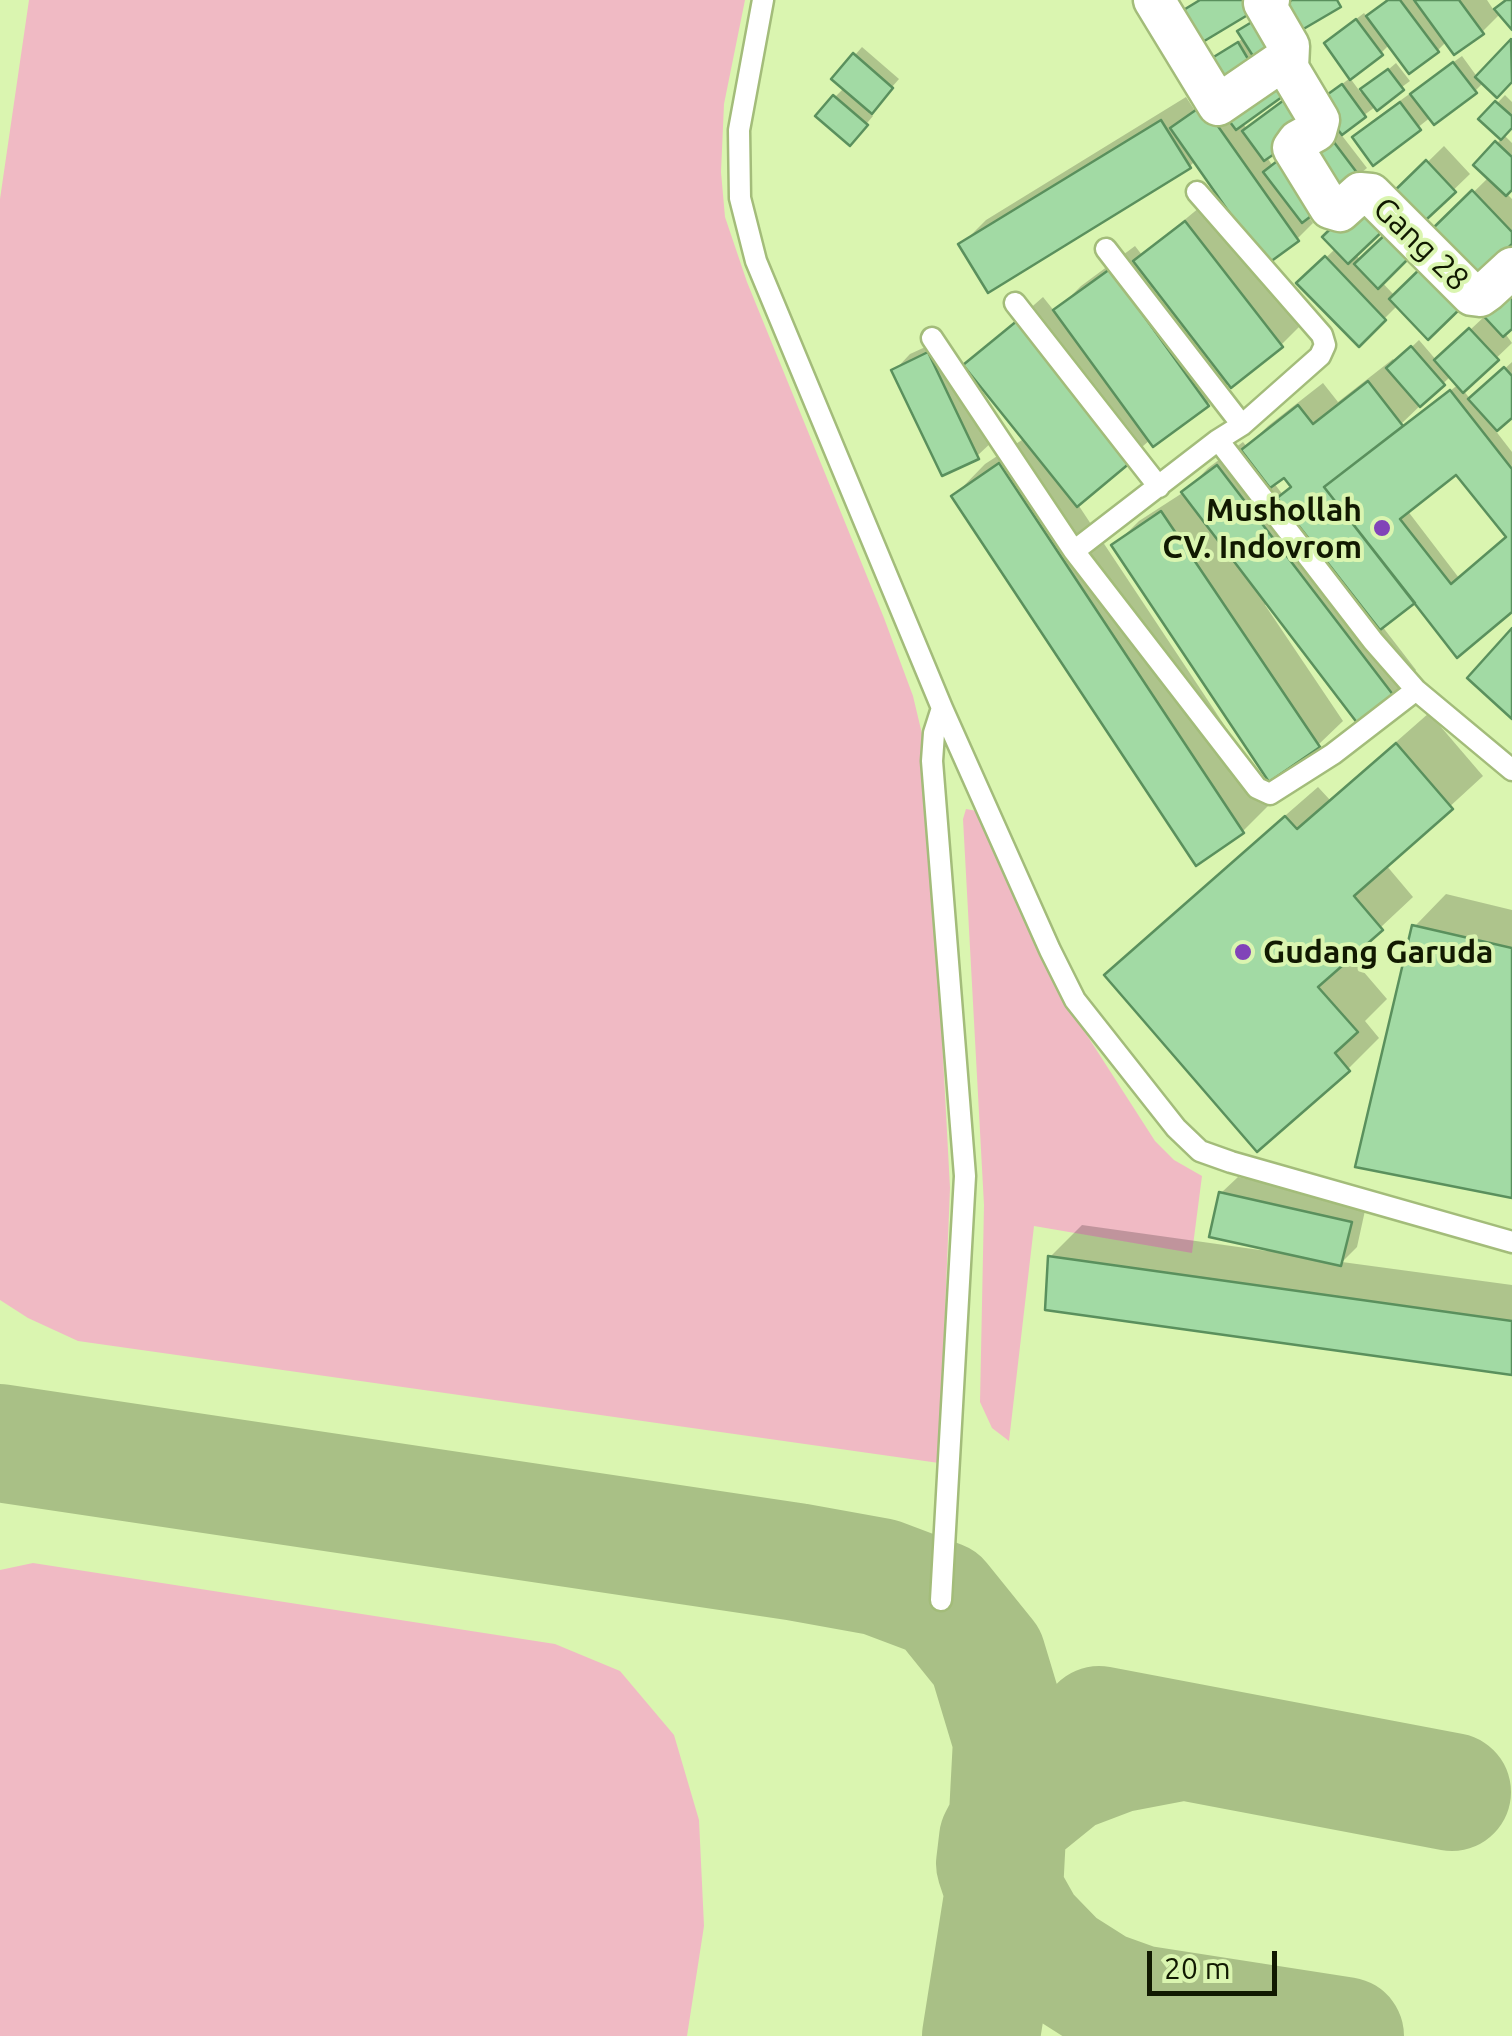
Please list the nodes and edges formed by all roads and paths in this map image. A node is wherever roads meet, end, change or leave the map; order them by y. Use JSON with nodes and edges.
{"nodes":[{"id":1,"x":764,"y":0,"type":"edge"},
{"id":2,"x":1154,"y":0,"type":"edge"},
{"id":3,"x":1267,"y":2,"type":"edge"},
{"id":4,"x":1288,"y":57,"type":"junction"},
{"id":5,"x":1197,"y":192,"type":"dead end"},
{"id":6,"x":1106,"y":249,"type":"dead end"},
{"id":7,"x":1512,"y":268,"type":"edge"},
{"id":8,"x":1015,"y":303,"type":"dead end"},
{"id":9,"x":932,"y":338,"type":"dead end"},
{"id":10,"x":1242,"y":425,"type":"junction"},
{"id":11,"x":1218,"y":440,"type":"junction"},
{"id":12,"x":1159,"y":486,"type":"junction"},
{"id":13,"x":1074,"y":551,"type":"junction"},
{"id":14,"x":1416,"y":690,"type":"junction"},
{"id":15,"x":942,"y":708,"type":"junction"},
{"id":16,"x":1512,"y":770,"type":"edge"},
{"id":17,"x":1512,"y":1242,"type":"edge"},
{"id":18,"x":942,"y":1600,"type":"dead end"}],
"edges":[{"from":1,"to":15,"type":"lane"},
{"from":2,"to":4,"type":"street"},
{"from":3,"to":4,"type":"street","name":"Gang 28"},
{"from":4,"to":7,"type":"street","name":"Gang 28"},
{"from":5,"to":10,"type":"lane"},
{"from":6,"to":10,"type":"lane"},
{"from":8,"to":12,"type":"lane"},
{"from":9,"to":13,"type":"lane"},
{"from":10,"to":11,"type":"lane"},
{"from":11,"to":12,"type":"lane"},
{"from":11,"to":14,"type":"lane"},
{"from":12,"to":13,"type":"lane"},
{"from":13,"to":14,"type":"lane"},
{"from":14,"to":16,"type":"lane"},
{"from":15,"to":17,"type":"lane"},
{"from":15,"to":18,"type":"lane"}]}
